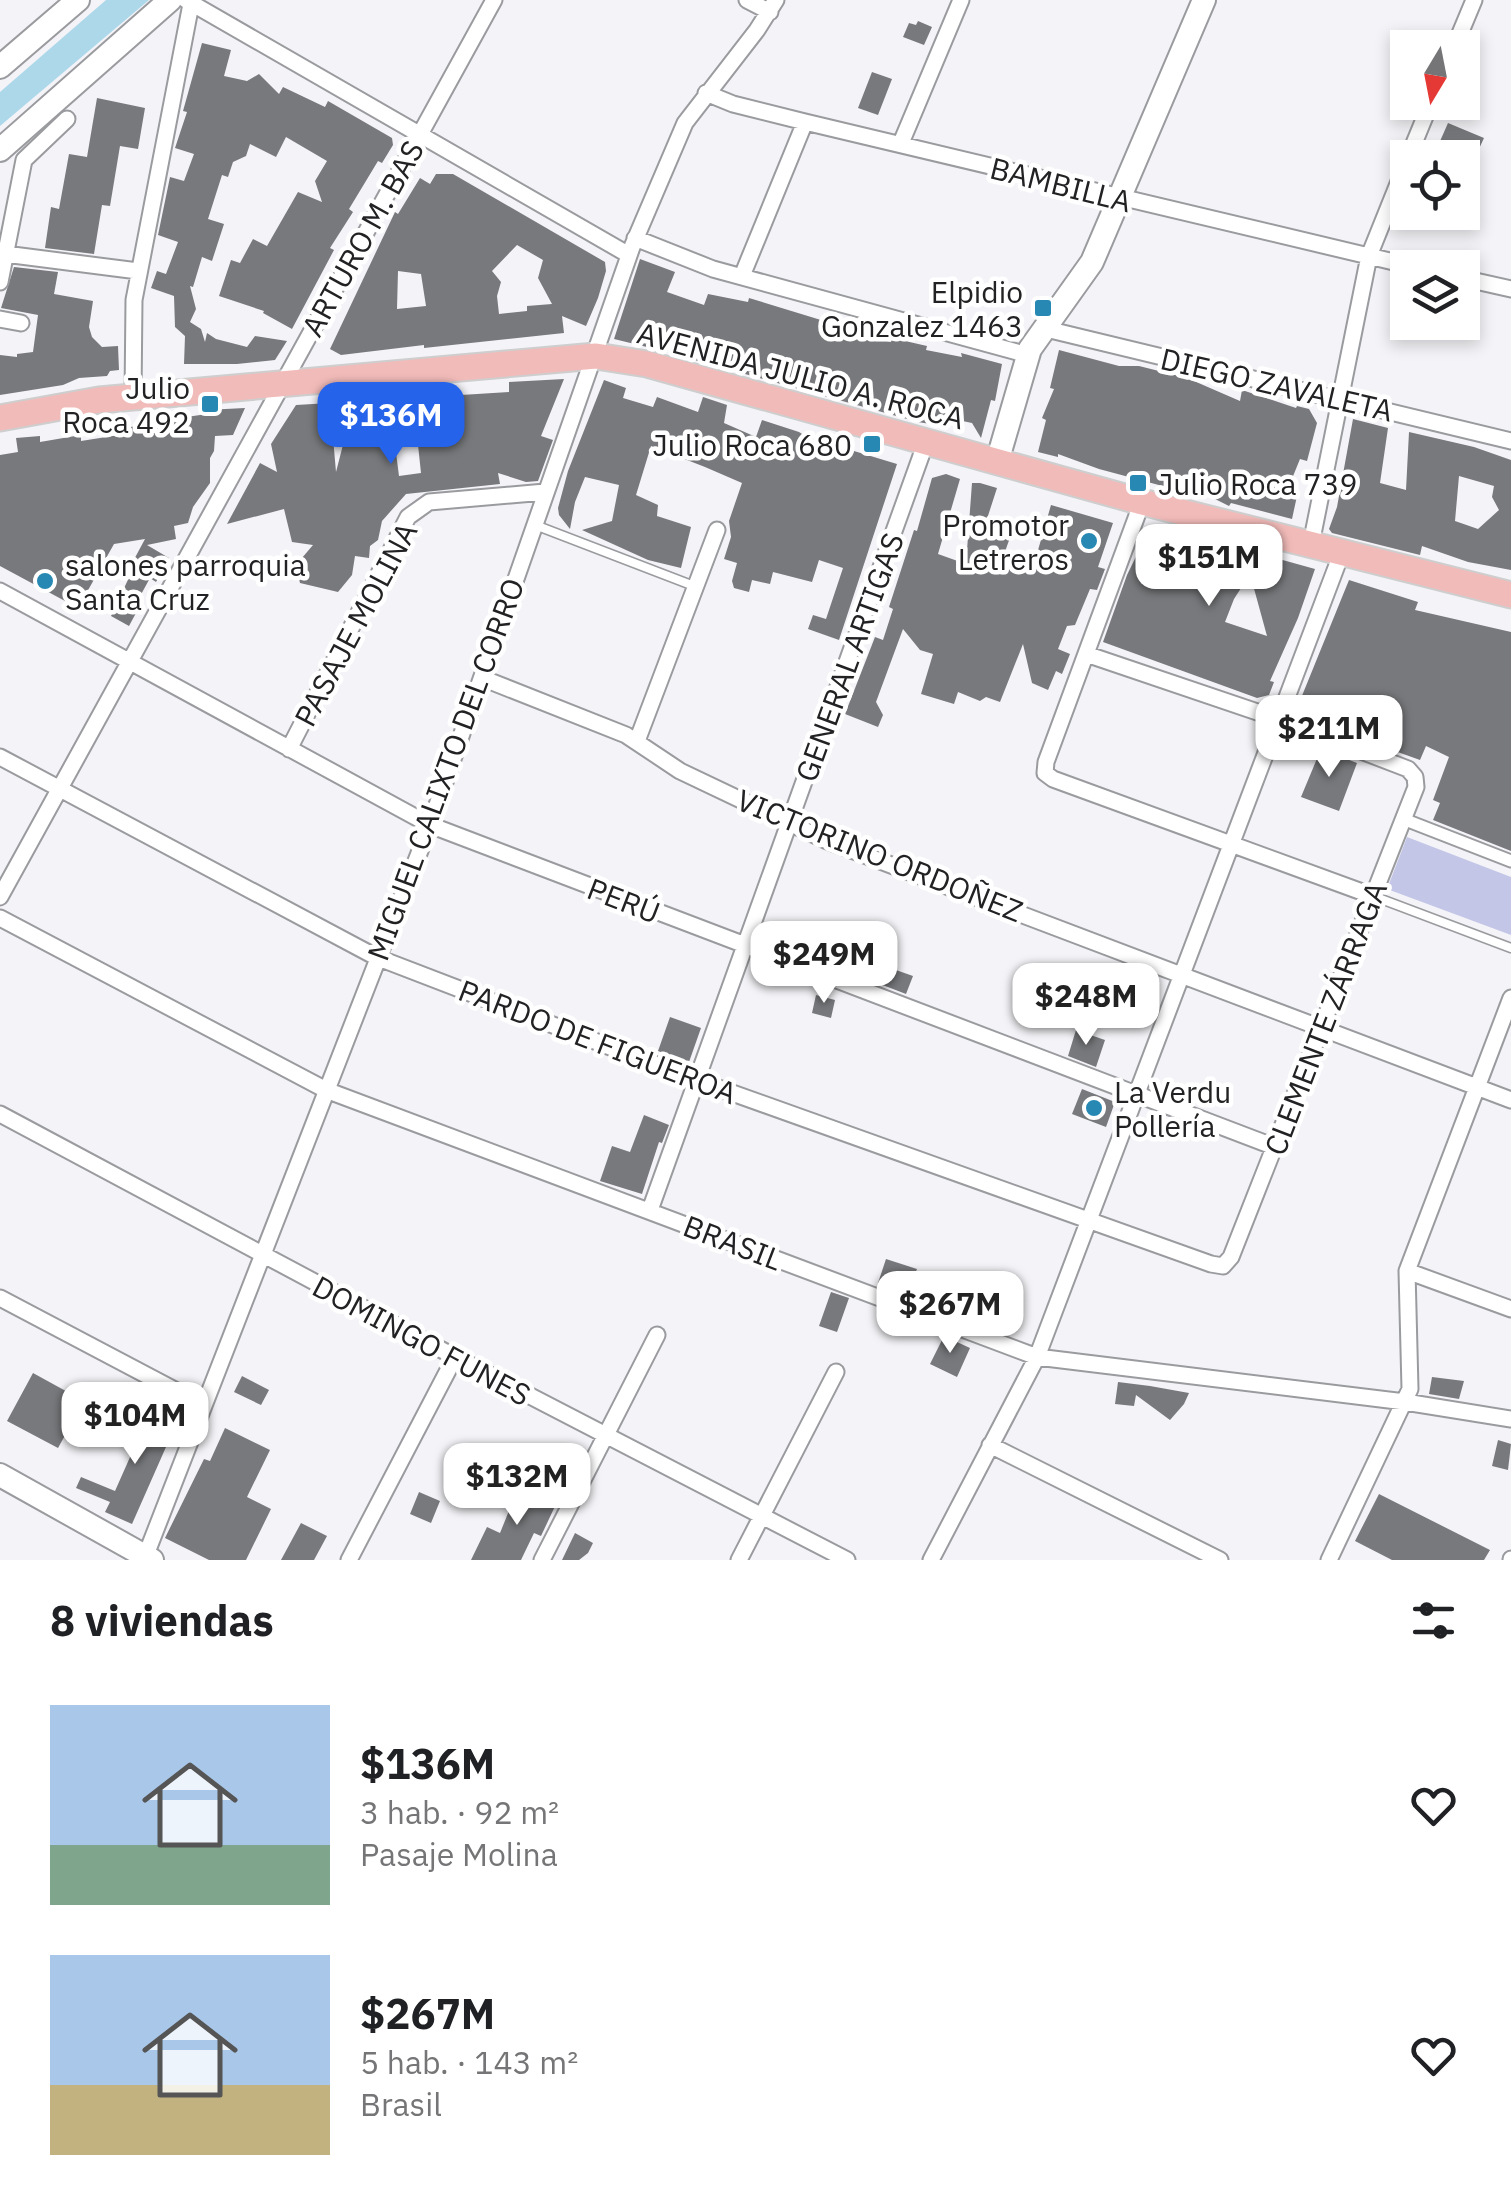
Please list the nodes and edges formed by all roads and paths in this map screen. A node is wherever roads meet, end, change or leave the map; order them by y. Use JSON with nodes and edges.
{"nodes":[{"id":1,"x":78,"y":0,"type":"edge"},
{"id":2,"x":494,"y":0,"type":"edge"},
{"id":3,"x":748,"y":0,"type":"edge"},
{"id":4,"x":961,"y":0,"type":"edge"},
{"id":5,"x":1204,"y":0,"type":"edge"},
{"id":6,"x":1474,"y":0,"type":"edge"},
{"id":7,"x":182,"y":1,"type":"edge"},
{"id":8,"x":773,"y":6,"type":"edge"},
{"id":9,"x":1462,"y":30,"type":"edge"},
{"id":10,"x":0,"y":67,"type":"edge"},
{"id":11,"x":706,"y":93,"type":"junction"},
{"id":12,"x":67,"y":119,"type":"dead end"},
{"id":13,"x":805,"y":122,"type":"junction"},
{"id":14,"x":419,"y":134,"type":"junction"},
{"id":15,"x":901,"y":143,"type":"junction"},
{"id":16,"x":0,"y":150,"type":"edge"},
{"id":17,"x":1120,"y":199,"type":"junction"},
{"id":18,"x":1390,"y":203,"type":"edge"},
{"id":19,"x":636,"y":238,"type":"junction"},
{"id":20,"x":5,"y":254,"type":"junction"},
{"id":21,"x":629,"y":256,"type":"junction"},
{"id":22,"x":1369,"y":256,"type":"junction"},
{"id":23,"x":1390,"y":261,"type":"edge"},
{"id":24,"x":138,"y":270,"type":"junction"},
{"id":25,"x":742,"y":276,"type":"junction"},
{"id":26,"x":0,"y":282,"type":"edge"},
{"id":27,"x":1480,"y":282,"type":"edge"},
{"id":28,"x":1511,"y":289,"type":"edge"},
{"id":29,"x":0,"y":319,"type":"edge"},
{"id":30,"x":21,"y":323,"type":"dead end"},
{"id":31,"x":1042,"y":328,"type":"junction"},
{"id":32,"x":1028,"y":355,"type":"junction"},
{"id":33,"x":596,"y":356,"type":"junction"},
{"id":34,"x":283,"y":384,"type":"junction"},
{"id":35,"x":133,"y":397,"type":"junction"},
{"id":36,"x":1340,"y":398,"type":"junction"},
{"id":37,"x":0,"y":418,"type":"edge"},
{"id":38,"x":1511,"y":441,"type":"edge"},
{"id":39,"x":926,"y":442,"type":"junction"},
{"id":40,"x":997,"y":462,"type":"junction"},
{"id":41,"x":546,"y":492,"type":"junction"},
{"id":42,"x":1142,"y":502,"type":"junction"},
{"id":43,"x":534,"y":525,"type":"junction"},
{"id":44,"x":717,"y":530,"type":"dead end"},
{"id":45,"x":1311,"y":544,"type":"junction"},
{"id":46,"x":1342,"y":552,"type":"junction"},
{"id":47,"x":696,"y":586,"type":"junction"},
{"id":48,"x":0,"y":591,"type":"edge"},
{"id":49,"x":1511,"y":595,"type":"edge"},
{"id":50,"x":1086,"y":654,"type":"junction"},
{"id":51,"x":131,"y":664,"type":"junction"},
{"id":52,"x":482,"y":678,"type":"junction"},
{"id":53,"x":1278,"y":719,"type":"junction"},
{"id":54,"x":638,"y":741,"type":"junction"},
{"id":55,"x":289,"y":749,"type":"junction"},
{"id":56,"x":0,"y":757,"type":"edge"},
{"id":57,"x":58,"y":789,"type":"junction"},
{"id":58,"x":1403,"y":820,"type":"junction"},
{"id":59,"x":790,"y":822,"type":"junction"},
{"id":60,"x":430,"y":826,"type":"junction"},
{"id":61,"x":1232,"y":844,"type":"junction"},
{"id":62,"x":1511,"y":862,"type":"edge"},
{"id":63,"x":1373,"y":896,"type":"junction"},
{"id":64,"x":0,"y":897,"type":"edge"},
{"id":65,"x":0,"y":918,"type":"edge"},
{"id":66,"x":744,"y":946,"type":"junction"},
{"id":67,"x":1511,"y":948,"type":"edge"},
{"id":68,"x":376,"y":957,"type":"junction"},
{"id":69,"x":1182,"y":975,"type":"junction"},
{"id":70,"x":1511,"y":998,"type":"edge"},
{"id":71,"x":1322,"y":1028,"type":"junction"},
{"id":72,"x":696,"y":1080,"type":"junction"},
{"id":73,"x":1476,"y":1088,"type":"junction"},
{"id":74,"x":326,"y":1090,"type":"junction"},
{"id":75,"x":1136,"y":1096,"type":"junction"},
{"id":76,"x":1511,"y":1100,"type":"edge"},
{"id":77,"x":0,"y":1114,"type":"edge"},
{"id":78,"x":1276,"y":1147,"type":"junction"},
{"id":79,"x":650,"y":1210,"type":"junction"},
{"id":80,"x":1089,"y":1220,"type":"junction"},
{"id":81,"x":263,"y":1256,"type":"junction"},
{"id":82,"x":1223,"y":1266,"type":"joint"},
{"id":83,"x":1407,"y":1271,"type":"junction"},
{"id":84,"x":0,"y":1298,"type":"edge"},
{"id":85,"x":1511,"y":1309,"type":"edge"},
{"id":86,"x":656,"y":1335,"type":"dead end"},
{"id":87,"x":1037,"y":1356,"type":"junction"},
{"id":88,"x":454,"y":1358,"type":"junction"},
{"id":89,"x":836,"y":1372,"type":"dead end"},
{"id":90,"x":1405,"y":1402,"type":"junction"},
{"id":91,"x":203,"y":1405,"type":"junction"},
{"id":92,"x":1511,"y":1419,"type":"edge"},
{"id":93,"x":607,"y":1436,"type":"junction"},
{"id":94,"x":990,"y":1445,"type":"junction"},
{"id":95,"x":0,"y":1475,"type":"edge"},
{"id":96,"x":761,"y":1516,"type":"junction"},
{"id":97,"x":147,"y":1559,"type":"edge"},
{"id":98,"x":348,"y":1560,"type":"edge"},
{"id":99,"x":542,"y":1560,"type":"edge"},
{"id":100,"x":740,"y":1560,"type":"edge"},
{"id":101,"x":846,"y":1560,"type":"edge"},
{"id":102,"x":930,"y":1560,"type":"edge"},
{"id":103,"x":1220,"y":1560,"type":"edge"},
{"id":104,"x":1329,"y":1560,"type":"edge"}],
"edges":[{"from":1,"to":10,"type":"main road"},
{"from":2,"to":14,"type":"street","name":"ARTURO M. BAS"},
{"from":3,"to":8,"type":"street"},
{"from":4,"to":15,"type":"street"},
{"from":5,"to":17,"type":"main road"},
{"from":6,"to":9,"type":"street"},
{"from":7,"to":14,"type":"street"},
{"from":7,"to":16,"type":"main road"},
{"from":7,"to":24,"type":"street"},
{"from":8,"to":11,"type":"street","name":"MIGUEL CALIXTO DEL CORRO"},
{"from":11,"to":13,"type":"street","name":"BAMBILLA"},
{"from":11,"to":19,"type":"street","name":"MIGUEL CALIXTO DEL CORRO"},
{"from":12,"to":20,"type":"street"},
{"from":13,"to":15,"type":"street","name":"BAMBILLA"},
{"from":13,"to":25,"type":"street"},
{"from":14,"to":21,"type":"street"},
{"from":14,"to":34,"type":"street","name":"ARTURO M. BAS"},
{"from":15,"to":17,"type":"street","name":"BAMBILLA"},
{"from":17,"to":22,"type":"street","name":"BAMBILLA"},
{"from":17,"to":31,"type":"main road"},
{"from":18,"to":22,"type":"street"},
{"from":19,"to":21,"type":"street","name":"MIGUEL CALIXTO DEL CORRO"},
{"from":19,"to":25,"type":"street"},
{"from":20,"to":24,"type":"street"},
{"from":20,"to":26,"type":"street"},
{"from":21,"to":33,"type":"street","name":"MIGUEL CALIXTO DEL CORRO"},
{"from":22,"to":23,"type":"street","name":"BAMBILLA"},
{"from":22,"to":36,"type":"street"},
{"from":24,"to":35,"type":"street"},
{"from":25,"to":32,"type":"street"},
{"from":27,"to":28,"type":"street"},
{"from":29,"to":30,"type":"street"},
{"from":31,"to":32,"type":"main road"},
{"from":31,"to":36,"type":"street","name":"DIEGO ZAVALETA"},
{"from":32,"to":40,"type":"main road"},
{"from":33,"to":34,"type":"main road","name":"AVENIDA JULIO A. ROCA"},
{"from":33,"to":39,"type":"main road","name":"AVENIDA JULIO A. ROCA"},
{"from":33,"to":41,"type":"street","name":"MIGUEL CALIXTO DEL CORRO"},
{"from":34,"to":35,"type":"main road","name":"AVENIDA JULIO A. ROCA"},
{"from":34,"to":51,"type":"street","name":"ARTURO M. BAS"},
{"from":35,"to":37,"type":"main road","name":"AVENIDA JULIO A. ROCA"},
{"from":36,"to":38,"type":"street","name":"DIEGO ZAVALETA"},
{"from":36,"to":45,"type":"street"},
{"from":39,"to":40,"type":"main road","name":"AVENIDA JULIO A. ROCA"},
{"from":39,"to":59,"type":"street","name":"GENERAL ARTIGAS"},
{"from":40,"to":42,"type":"main road","name":"AVENIDA JULIO A. ROCA"},
{"from":41,"to":43,"type":"street","name":"MIGUEL CALIXTO DEL CORRO"},
{"from":41,"to":55,"type":"street","name":"PASAJE MOLINA"},
{"from":42,"to":45,"type":"main road","name":"AVENIDA JULIO A. ROCA"},
{"from":42,"to":50,"type":"street"},
{"from":43,"to":47,"type":"lane"},
{"from":43,"to":52,"type":"street","name":"MIGUEL CALIXTO DEL CORRO"},
{"from":44,"to":47,"type":"street"},
{"from":45,"to":46,"type":"main road","name":"AVENIDA JULIO A. ROCA"},
{"from":46,"to":49,"type":"main road","name":"AVENIDA JULIO A. ROCA"},
{"from":46,"to":53,"type":"street"},
{"from":47,"to":54,"type":"street"},
{"from":48,"to":51,"type":"street","name":"PERÚ"},
{"from":50,"to":53,"type":"street"},
{"from":50,"to":61,"type":"street"},
{"from":51,"to":55,"type":"street","name":"PERÚ"},
{"from":51,"to":57,"type":"street","name":"ARTURO M. BAS"},
{"from":52,"to":54,"type":"street","name":"VICTORINO ORDOÑEZ"},
{"from":52,"to":60,"type":"street","name":"MIGUEL CALIXTO DEL CORRO"},
{"from":53,"to":58,"type":"street","name":"CLEMENTE ZÁRRAGA"},
{"from":53,"to":61,"type":"street"},
{"from":54,"to":59,"type":"street","name":"VICTORINO ORDOÑEZ"},
{"from":55,"to":60,"type":"street","name":"PERÚ"},
{"from":56,"to":57,"type":"street","name":"PARDO DE FIGUEROA"},
{"from":57,"to":64,"type":"street","name":"ARTURO M. BAS"},
{"from":57,"to":68,"type":"street","name":"PARDO DE FIGUEROA"},
{"from":58,"to":62,"type":"street"},
{"from":58,"to":63,"type":"street","name":"CLEMENTE ZÁRRAGA"},
{"from":59,"to":66,"type":"street","name":"GENERAL ARTIGAS"},
{"from":59,"to":69,"type":"street","name":"VICTORINO ORDOÑEZ"},
{"from":60,"to":66,"type":"street","name":"PERÚ"},
{"from":60,"to":68,"type":"street","name":"MIGUEL CALIXTO DEL CORRO"},
{"from":61,"to":63,"type":"street"},
{"from":61,"to":69,"type":"street"},
{"from":63,"to":67,"type":"lane"},
{"from":63,"to":71,"type":"street","name":"CLEMENTE ZÁRRAGA"},
{"from":65,"to":74,"type":"street","name":"BRASIL"},
{"from":66,"to":72,"type":"street","name":"GENERAL ARTIGAS"},
{"from":66,"to":75,"type":"street","name":"PERÚ"},
{"from":68,"to":72,"type":"street","name":"PARDO DE FIGUEROA"},
{"from":68,"to":74,"type":"street","name":"MIGUEL CALIXTO DEL CORRO"},
{"from":69,"to":71,"type":"street","name":"VICTORINO ORDOÑEZ"},
{"from":69,"to":75,"type":"street"},
{"from":70,"to":73,"type":"street"},
{"from":71,"to":73,"type":"street","name":"VICTORINO ORDOÑEZ"},
{"from":71,"to":78,"type":"street","name":"CLEMENTE ZÁRRAGA"},
{"from":72,"to":79,"type":"street","name":"GENERAL ARTIGAS"},
{"from":72,"to":80,"type":"street","name":"PARDO DE FIGUEROA"},
{"from":73,"to":76,"type":"street","name":"VICTORINO ORDOÑEZ"},
{"from":73,"to":83,"type":"street"},
{"from":74,"to":79,"type":"street","name":"BRASIL"},
{"from":74,"to":81,"type":"street","name":"MIGUEL CALIXTO DEL CORRO"},
{"from":75,"to":78,"type":"street","name":"PERÚ"},
{"from":75,"to":80,"type":"street"},
{"from":77,"to":81,"type":"street","name":"DOMINGO FUNES"},
{"from":78,"to":82,"type":"street","name":"CLEMENTE ZÁRRAGA"},
{"from":79,"to":87,"type":"street","name":"BRASIL"},
{"from":80,"to":82,"type":"street","name":"PARDO DE FIGUEROA"},
{"from":80,"to":87,"type":"street"},
{"from":81,"to":88,"type":"street","name":"DOMINGO FUNES"},
{"from":81,"to":91,"type":"street","name":"MIGUEL CALIXTO DEL CORRO"},
{"from":83,"to":85,"type":"street"},
{"from":83,"to":90,"type":"street"},
{"from":84,"to":91,"type":"street"},
{"from":86,"to":93,"type":"street"},
{"from":87,"to":90,"type":"street","name":"BRASIL"},
{"from":87,"to":94,"type":"street"},
{"from":88,"to":93,"type":"street","name":"DOMINGO FUNES"},
{"from":88,"to":98,"type":"street"},
{"from":89,"to":96,"type":"street"},
{"from":90,"to":92,"type":"street","name":"BRASIL"},
{"from":90,"to":104,"type":"street"},
{"from":91,"to":97,"type":"street","name":"MIGUEL CALIXTO DEL CORRO"},
{"from":93,"to":96,"type":"street","name":"DOMINGO FUNES"},
{"from":93,"to":99,"type":"street"},
{"from":94,"to":102,"type":"street"},
{"from":94,"to":103,"type":"street"},
{"from":95,"to":97,"type":"main road"},
{"from":96,"to":100,"type":"street"},
{"from":96,"to":101,"type":"street","name":"DOMINGO FUNES"}]}
